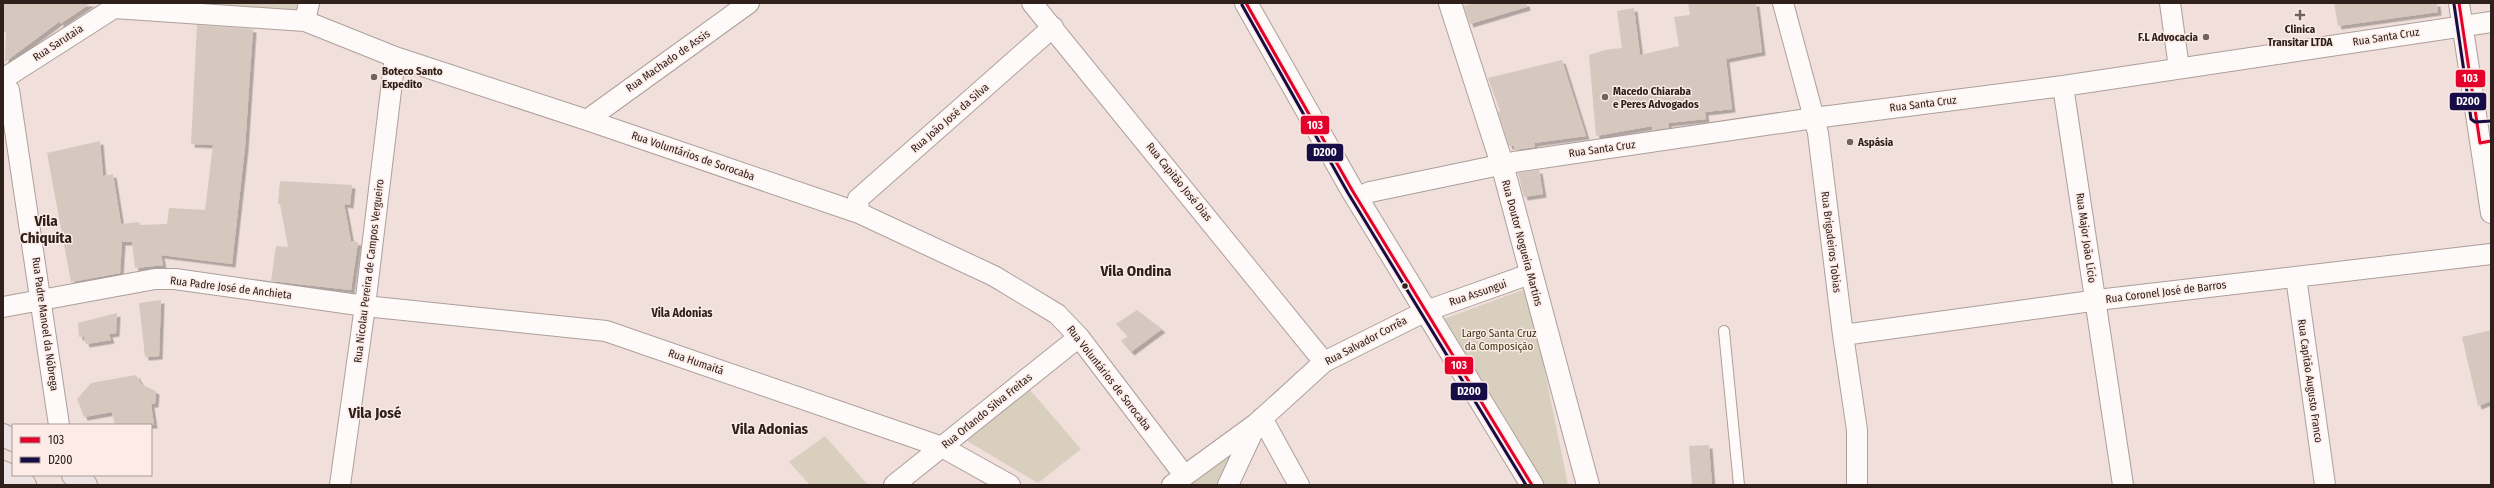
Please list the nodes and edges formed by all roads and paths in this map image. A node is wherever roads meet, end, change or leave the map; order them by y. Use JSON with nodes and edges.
{"nodes":[{"id":1,"x":749,"y":3,"type":"edge"},
{"id":2,"x":1032,"y":3,"type":"edge"},
{"id":3,"x":1246,"y":3,"type":"edge"},
{"id":4,"x":1450,"y":3,"type":"edge"},
{"id":5,"x":1784,"y":3,"type":"edge"},
{"id":6,"x":2170,"y":3,"type":"edge"},
{"id":7,"x":2459,"y":3,"type":"edge"},
{"id":8,"x":113,"y":5,"type":"edge"},
{"id":9,"x":307,"y":12,"type":"edge"},
{"id":10,"x":2491,"y":22,"type":"edge"},
{"id":11,"x":2461,"y":25,"type":"junction"},
{"id":12,"x":1053,"y":27,"type":"junction"},
{"id":13,"x":395,"y":57,"type":"junction"},
{"id":14,"x":2179,"y":68,"type":"junction"},
{"id":15,"x":3,"y":79,"type":"edge"},
{"id":16,"x":3,"y":83,"type":"edge"},
{"id":17,"x":2063,"y":86,"type":"junction"},
{"id":18,"x":1814,"y":118,"type":"junction"},
{"id":19,"x":587,"y":120,"type":"junction"},
{"id":20,"x":1502,"y":164,"type":"junction"},
{"id":21,"x":1359,"y":200,"type":"junction"},
{"id":22,"x":859,"y":213,"type":"junction"},
{"id":23,"x":2491,"y":213,"type":"edge"},
{"id":24,"x":2491,"y":254,"type":"edge"},
{"id":25,"x":2296,"y":277,"type":"junction"},
{"id":26,"x":1531,"y":278,"type":"junction"},
{"id":27,"x":42,"y":300,"type":"junction"},
{"id":28,"x":2095,"y":300,"type":"junction"},
{"id":29,"x":365,"y":306,"type":"junction"},
{"id":30,"x":3,"y":307,"type":"edge"},
{"id":31,"x":1428,"y":315,"type":"junction"},
{"id":32,"x":1724,"y":331,"type":"dead end"},
{"id":33,"x":1843,"y":335,"type":"junction"},
{"id":34,"x":1079,"y":337,"type":"junction"},
{"id":35,"x":1324,"y":362,"type":"junction"},
{"id":36,"x":1259,"y":421,"type":"junction"},
{"id":37,"x":59,"y":424,"type":"edge"},
{"id":38,"x":3,"y":434,"type":"edge"},
{"id":39,"x":12,"y":439,"type":"edge"},
{"id":40,"x":942,"y":447,"type":"junction"},
{"id":41,"x":1237,"y":448,"type":"junction"},
{"id":42,"x":3,"y":472,"type":"edge"},
{"id":43,"x":1178,"y":480,"type":"edge"},
{"id":44,"x":25,"y":485,"type":"edge"},
{"id":45,"x":340,"y":485,"type":"edge"},
{"id":46,"x":894,"y":485,"type":"edge"},
{"id":47,"x":1010,"y":485,"type":"edge"},
{"id":48,"x":1228,"y":485,"type":"edge"},
{"id":49,"x":1299,"y":485,"type":"edge"},
{"id":50,"x":1532,"y":485,"type":"edge"},
{"id":51,"x":1588,"y":485,"type":"edge"},
{"id":52,"x":1739,"y":485,"type":"edge"},
{"id":53,"x":1857,"y":485,"type":"edge"},
{"id":54,"x":2123,"y":485,"type":"edge"},
{"id":55,"x":2325,"y":485,"type":"edge"}],
"edges":[{"from":1,"to":19,"type":"street","name":"Rua Machado de Assis"},
{"from":2,"to":12,"type":"street","name":"Rua Capitão José Dias"},
{"from":3,"to":21,"type":"main road"},
{"from":4,"to":20,"type":"main road","name":"Rua Doutor Nogueira Martins"},
{"from":5,"to":18,"type":"street","name":"Rua Brigadeiros Tobias"},
{"from":6,"to":14,"type":"street"},
{"from":7,"to":11,"type":"street"},
{"from":8,"to":9,"type":"street","name":"Rua Voluntários de Sorocaba"},
{"from":8,"to":15,"type":"street","name":"Rua Sarutaia"},
{"from":9,"to":13,"type":"street","name":"Rua Voluntários de Sorocaba"},
{"from":10,"to":11,"type":"street","name":"Rua Santa Cruz"},
{"from":11,"to":14,"type":"street","name":"Rua Santa Cruz"},
{"from":11,"to":23,"type":"street"},
{"from":12,"to":22,"type":"street","name":"Rua João José da Silva"},
{"from":12,"to":35,"type":"street","name":"Rua Capitão José Dias"},
{"from":13,"to":19,"type":"street","name":"Rua Voluntários de Sorocaba"},
{"from":13,"to":29,"type":"street","name":"Rua Nicolau Pereira de Campos Vergueiro"},
{"from":14,"to":17,"type":"street","name":"Rua Santa Cruz"},
{"from":16,"to":27,"type":"street","name":"Rua Padre Manoel da Nóbrega"},
{"from":17,"to":18,"type":"street","name":"Rua Santa Cruz"},
{"from":17,"to":28,"type":"street","name":"Rua Major João Lício"},
{"from":18,"to":20,"type":"street","name":"Rua Santa Cruz"},
{"from":18,"to":33,"type":"street","name":"Rua Brigadeiros Tobias"},
{"from":19,"to":22,"type":"street","name":"Rua Voluntários de Sorocaba"},
{"from":20,"to":21,"type":"street","name":"Rua Santa Cruz"},
{"from":20,"to":26,"type":"main road","name":"Rua Doutor Nogueira Martins"},
{"from":21,"to":31,"type":"main road"},
{"from":22,"to":34,"type":"street","name":"Rua Voluntários de Sorocaba"},
{"from":24,"to":25,"type":"street","name":"Rua Coronel José de Barros"},
{"from":25,"to":28,"type":"street","name":"Rua Coronel José de Barros"},
{"from":25,"to":55,"type":"street","name":"Rua Capitão Augusto Franco"},
{"from":26,"to":31,"type":"street","name":"Rua Assungui"},
{"from":26,"to":51,"type":"main road","name":"Rua Doutor Nogueira Martins"},
{"from":27,"to":29,"type":"street","name":"Rua Padre José de Anchieta"},
{"from":27,"to":30,"type":"street","name":"Rua Padre José de Anchieta"},
{"from":27,"to":37,"type":"street","name":"Rua Padre Manoel da Nóbrega"},
{"from":28,"to":33,"type":"street","name":"Rua Coronel José de Barros"},
{"from":28,"to":54,"type":"street","name":"Rua Major João Lício"},
{"from":29,"to":40,"type":"street","name":"Rua Humaitá"},
{"from":29,"to":45,"type":"street","name":"Rua Nicolau Pereira de Campos Vergueiro"},
{"from":31,"to":35,"type":"street","name":"Rua Salvador Corrêa"},
{"from":31,"to":50,"type":"main road"},
{"from":32,"to":52,"type":"lane"},
{"from":33,"to":53,"type":"street","name":"Rua Brigadeiros Tobias"},
{"from":34,"to":40,"type":"street","name":"Rua Orlando Silva Freitas"},
{"from":34,"to":43,"type":"street","name":"Rua Voluntários de Sorocaba"},
{"from":35,"to":36,"type":"street","name":"Rua Salvador Corrêa"},
{"from":36,"to":41,"type":"street","name":"Rua Salvador Corrêa"},
{"from":36,"to":49,"type":"street"},
{"from":38,"to":39,"type":"main road"},
{"from":40,"to":46,"type":"street","name":"Rua Orlando Silva Freitas"},
{"from":40,"to":47,"type":"street","name":"Rua Humaitá"},
{"from":41,"to":43,"type":"street","name":"Rua Salvador Corrêa"},
{"from":41,"to":48,"type":"street"},
{"from":42,"to":44,"type":"main road"}]}
